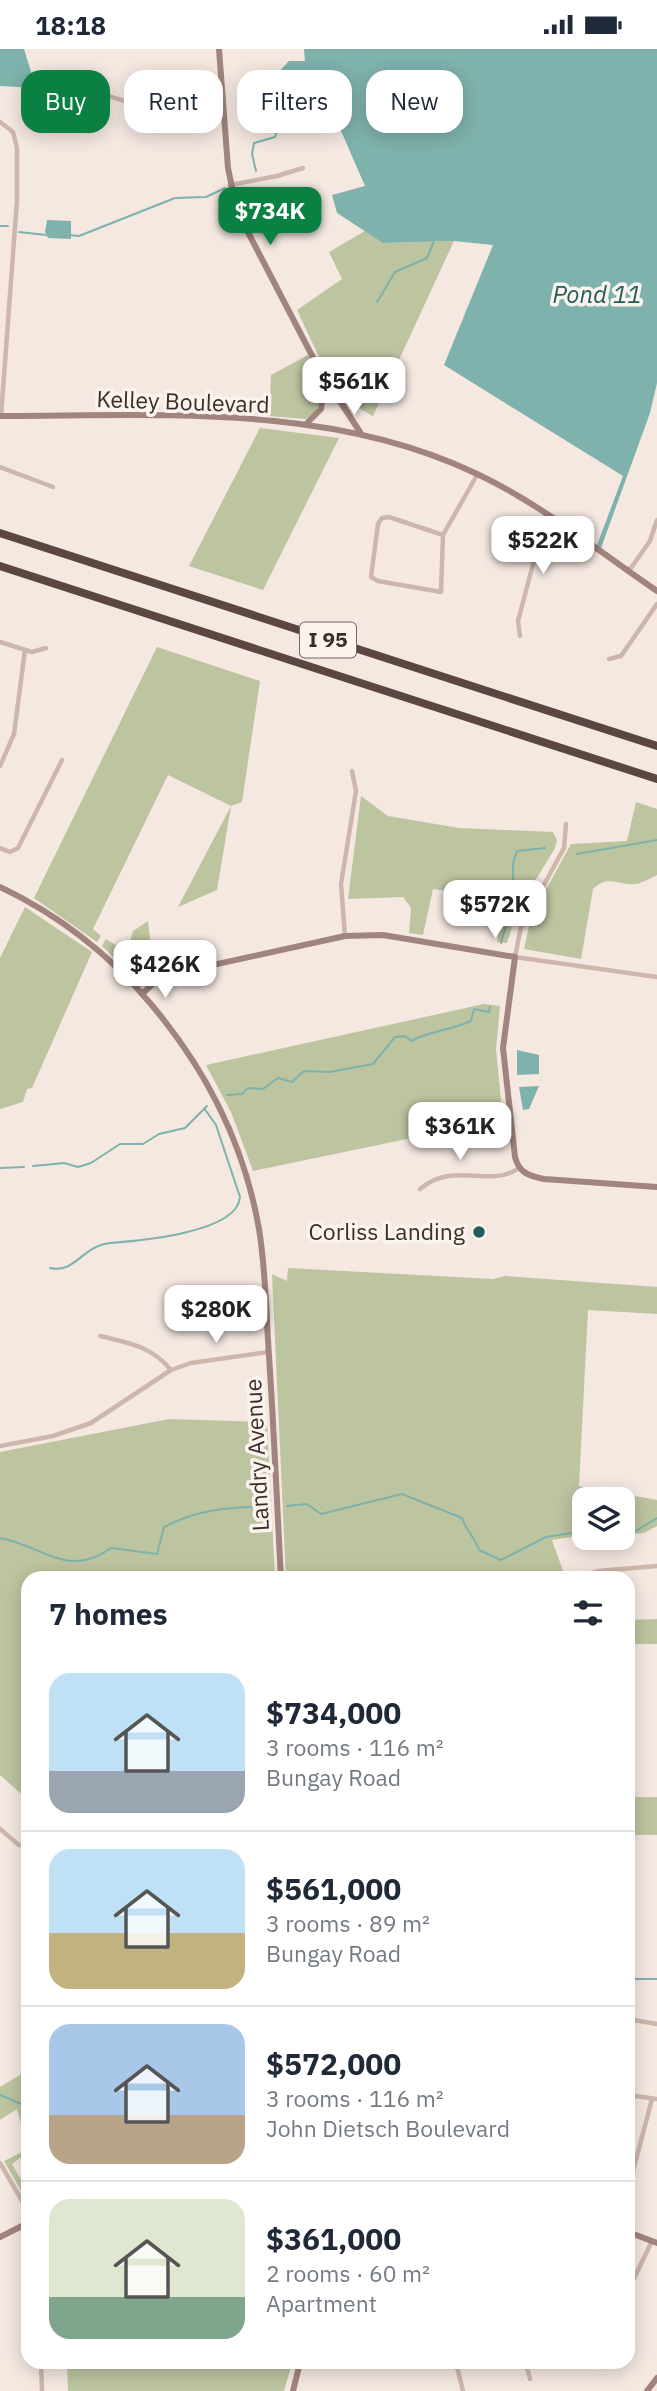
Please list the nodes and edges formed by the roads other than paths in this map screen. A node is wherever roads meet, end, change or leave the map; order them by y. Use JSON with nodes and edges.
{"nodes":[{"id":1,"x":219,"y":49,"type":"edge"},
{"id":2,"x":221,"y":70,"type":"edge"},
{"id":3,"x":223,"y":99,"type":"edge"},
{"id":4,"x":0,"y":122,"type":"edge"},
{"id":5,"x":303,"y":168,"type":"dead end"},
{"id":6,"x":230,"y":185,"type":"junction"},
{"id":7,"x":3,"y":355,"type":"edge"},
{"id":8,"x":324,"y":378,"type":"junction"},
{"id":9,"x":0,"y":416,"type":"edge"},
{"id":10,"x":306,"y":424,"type":"junction"},
{"id":11,"x":360,"y":432,"type":"junction"},
{"id":12,"x":0,"y":467,"type":"edge"},
{"id":13,"x":478,"y":474,"type":"junction"},
{"id":14,"x":53,"y":487,"type":"dead end"},
{"id":15,"x":546,"y":516,"type":"junction"},
{"id":16,"x":657,"y":520,"type":"edge"},
{"id":17,"x":0,"y":533,"type":"edge"},
{"id":18,"x":443,"y":535,"type":"junction"},
{"id":19,"x":650,"y":541,"type":"junction"},
{"id":20,"x":657,"y":544,"type":"edge"},
{"id":21,"x":0,"y":566,"type":"edge"},
{"id":22,"x":625,"y":569,"type":"junction"},
{"id":23,"x":657,"y":591,"type":"edge"},
{"id":24,"x":657,"y":604,"type":"edge"},
{"id":25,"x":520,"y":636,"type":"dead end"},
{"id":26,"x":0,"y":642,"type":"edge"},
{"id":27,"x":46,"y":648,"type":"dead end"},
{"id":28,"x":25,"y":650,"type":"junction"},
{"id":29,"x":609,"y":659,"type":"dead end"},
{"id":30,"x":657,"y":746,"type":"edge"},
{"id":31,"x":62,"y":760,"type":"dead end"},
{"id":32,"x":0,"y":766,"type":"edge"},
{"id":33,"x":352,"y":771,"type":"dead end"},
{"id":34,"x":657,"y":779,"type":"edge"},
{"id":35,"x":566,"y":824,"type":"dead end"},
{"id":36,"x":0,"y":848,"type":"edge"},
{"id":37,"x":0,"y":887,"type":"edge"},
{"id":38,"x":345,"y":936,"type":"junction"},
{"id":39,"x":515,"y":957,"type":"junction"},
{"id":40,"x":657,"y":977,"type":"edge"},
{"id":41,"x":142,"y":994,"type":"junction"},
{"id":42,"x":519,"y":1168,"type":"junction"},
{"id":43,"x":657,"y":1187,"type":"edge"},
{"id":44,"x":420,"y":1189,"type":"dead end"},
{"id":45,"x":100,"y":1336,"type":"dead end"},
{"id":46,"x":268,"y":1352,"type":"junction"},
{"id":47,"x":171,"y":1370,"type":"junction"},
{"id":48,"x":0,"y":1447,"type":"edge"},
{"id":49,"x":657,"y":1566,"type":"edge"},
{"id":50,"x":281,"y":1571,"type":"edge"},
{"id":51,"x":598,"y":1571,"type":"edge"},
{"id":52,"x":0,"y":1829,"type":"edge"},
{"id":53,"x":19,"y":1845,"type":"dead end"},
{"id":54,"x":635,"y":2020,"type":"edge"},
{"id":55,"x":657,"y":2024,"type":"edge"},
{"id":56,"x":635,"y":2096,"type":"edge"},
{"id":57,"x":654,"y":2099,"type":"edge"},
{"id":58,"x":0,"y":2163,"type":"edge"},
{"id":59,"x":635,"y":2166,"type":"edge"},
{"id":60,"x":21,"y":2199,"type":"edge"},
{"id":61,"x":21,"y":2226,"type":"edge"},
{"id":62,"x":635,"y":2235,"type":"edge"},
{"id":63,"x":0,"y":2237,"type":"edge"},
{"id":64,"x":655,"y":2242,"type":"edge"},
{"id":65,"x":635,"y":2278,"type":"edge"},
{"id":66,"x":41,"y":2369,"type":"edge"},
{"id":67,"x":298,"y":2369,"type":"edge"},
{"id":68,"x":458,"y":2369,"type":"edge"},
{"id":69,"x":528,"y":2369,"type":"edge"},
{"id":70,"x":657,"y":2378,"type":"edge"},
{"id":71,"x":530,"y":2379,"type":"dead end"},
{"id":72,"x":42,"y":2391,"type":"edge"},
{"id":73,"x":293,"y":2391,"type":"edge"},
{"id":74,"x":463,"y":2391,"type":"edge"},
{"id":75,"x":647,"y":2391,"type":"edge"}],
"edges":[{"from":1,"to":2,"type":"street"},
{"from":3,"to":6,"type":"street"},
{"from":4,"to":7,"type":"street"},
{"from":5,"to":6,"type":"street"},
{"from":6,"to":8,"type":"street"},
{"from":7,"to":9,"type":"street"},
{"from":8,"to":10,"type":"street"},
{"from":8,"to":11,"type":"street"},
{"from":9,"to":10,"type":"street","name":"Kelley Boulevard"},
{"from":10,"to":11,"type":"street","name":"Kelley Boulevard"},
{"from":11,"to":13,"type":"street","name":"Kelley Boulevard"},
{"from":12,"to":14,"type":"street"},
{"from":13,"to":15,"type":"street","name":"Kelley Boulevard"},
{"from":13,"to":18,"type":"street"},
{"from":15,"to":22,"type":"street","name":"Kelley Boulevard"},
{"from":15,"to":25,"type":"street"},
{"from":16,"to":19,"type":"street"},
{"from":17,"to":30,"type":"highway","number":"I 95"},
{"from":18,"to":18,"type":"street"},
{"from":19,"to":20,"type":"street"},
{"from":19,"to":22,"type":"street"},
{"from":21,"to":34,"type":"highway","number":"I 95"},
{"from":22,"to":23,"type":"street","name":"Kelley Boulevard"},
{"from":24,"to":29,"type":"street"},
{"from":26,"to":28,"type":"street"},
{"from":27,"to":28,"type":"street"},
{"from":28,"to":32,"type":"street"},
{"from":31,"to":36,"type":"street"},
{"from":33,"to":38,"type":"street"},
{"from":35,"to":39,"type":"street"},
{"from":37,"to":41,"type":"street","name":"Landry Avenue"},
{"from":38,"to":39,"type":"street"},
{"from":38,"to":41,"type":"street"},
{"from":39,"to":40,"type":"street"},
{"from":39,"to":42,"type":"street"},
{"from":41,"to":46,"type":"street","name":"Landry Avenue"},
{"from":42,"to":43,"type":"street"},
{"from":42,"to":44,"type":"street"},
{"from":45,"to":47,"type":"street"},
{"from":46,"to":47,"type":"street"},
{"from":46,"to":50,"type":"street","name":"Landry Avenue"},
{"from":47,"to":48,"type":"street"},
{"from":49,"to":51,"type":"street"},
{"from":52,"to":53,"type":"street"},
{"from":54,"to":55,"type":"street"},
{"from":56,"to":57,"type":"street"},
{"from":57,"to":59,"type":"street"},
{"from":58,"to":60,"type":"street"},
{"from":61,"to":63,"type":"street"},
{"from":62,"to":64,"type":"street"},
{"from":64,"to":65,"type":"street"},
{"from":66,"to":72,"type":"street"},
{"from":67,"to":73,"type":"street"},
{"from":68,"to":74,"type":"street"},
{"from":69,"to":71,"type":"street"},
{"from":70,"to":75,"type":"street"}]}
